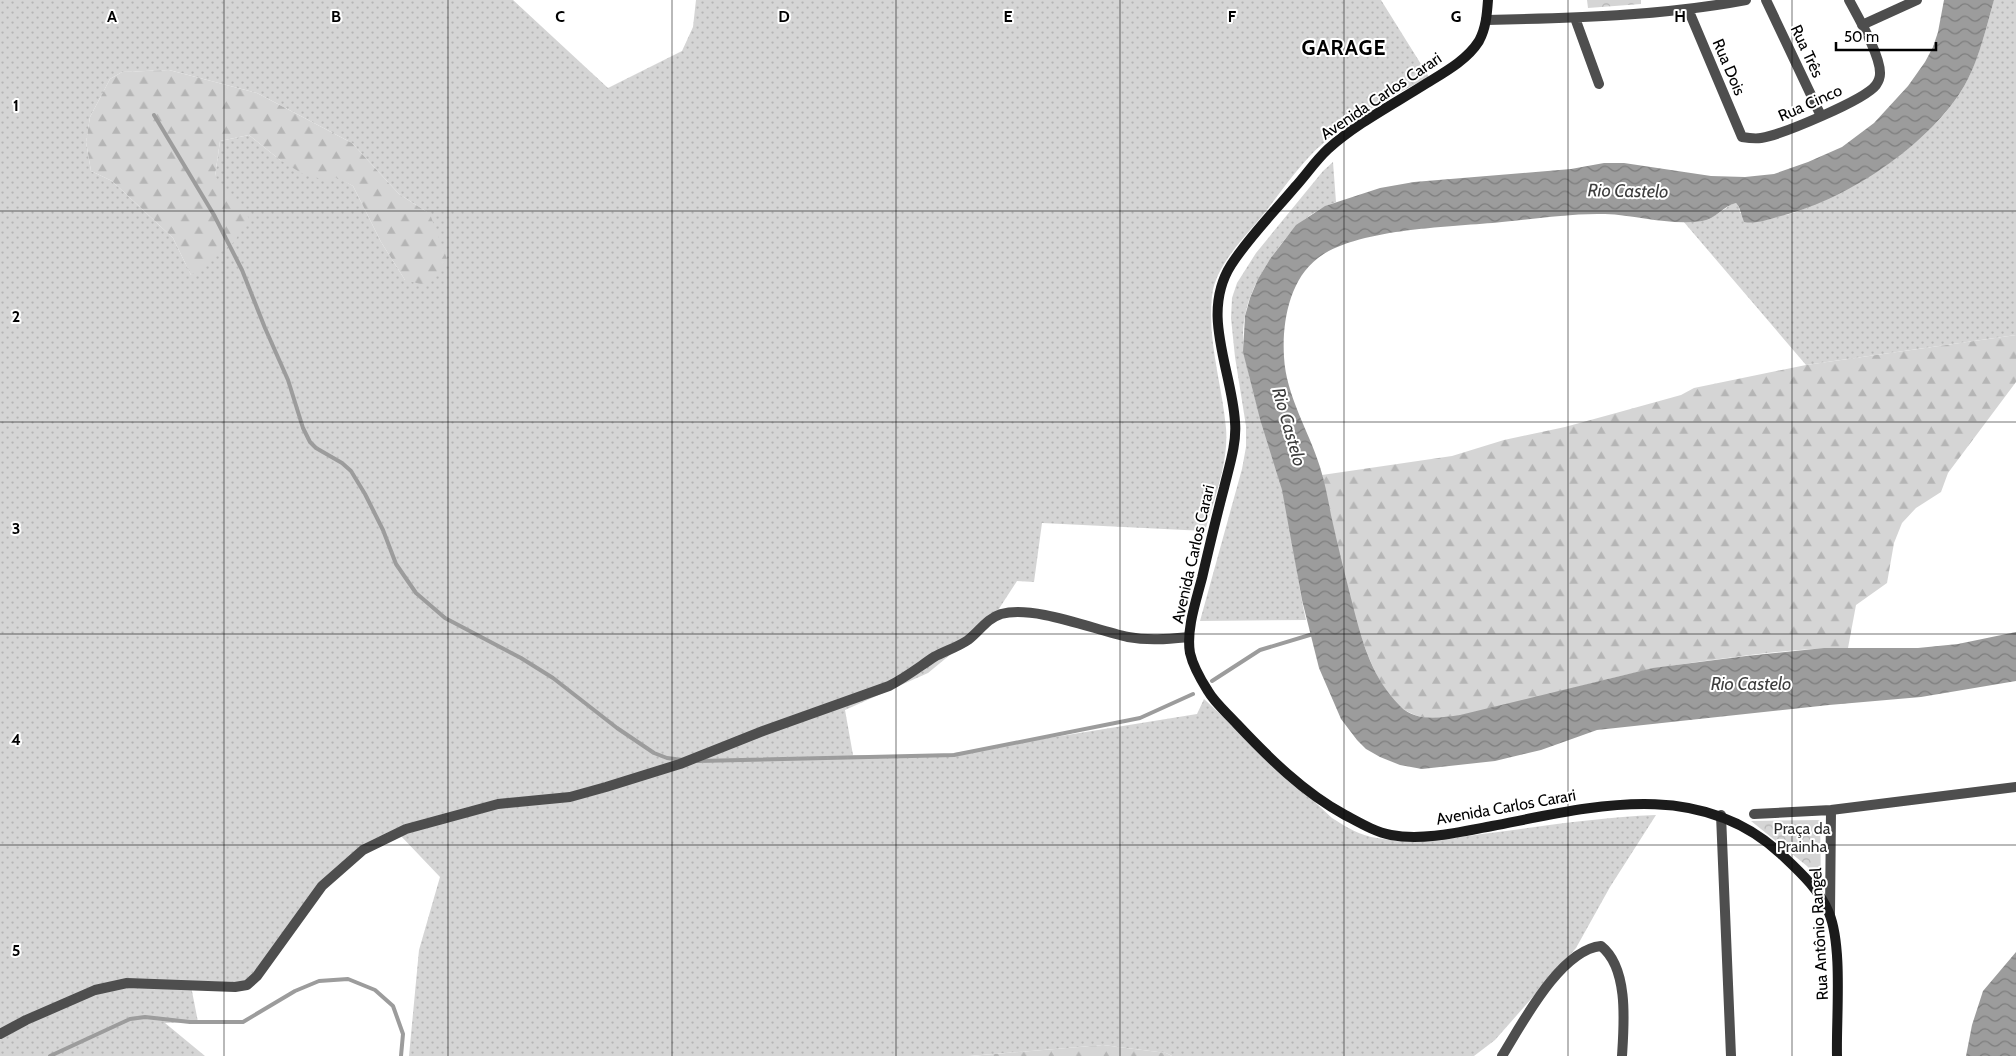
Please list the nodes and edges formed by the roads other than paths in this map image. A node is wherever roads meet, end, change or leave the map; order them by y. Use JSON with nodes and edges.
{"nodes":[{"id":1,"x":1488,"y":0,"type":"edge"},
{"id":2,"x":1648,"y":0,"type":"edge"},
{"id":3,"x":1746,"y":0,"type":"edge"},
{"id":4,"x":1766,"y":0,"type":"edge"},
{"id":5,"x":1849,"y":0,"type":"edge"},
{"id":6,"x":1917,"y":0,"type":"edge"},
{"id":7,"x":1688,"y":9,"type":"junction"},
{"id":8,"x":1649,"y":11,"type":"junction"},
{"id":9,"x":1575,"y":18,"type":"junction"},
{"id":10,"x":1486,"y":20,"type":"junction"},
{"id":11,"x":1862,"y":25,"type":"junction"},
{"id":12,"x":1599,"y":84,"type":"dead end"},
{"id":13,"x":1821,"y":116,"type":"junction"},
{"id":14,"x":1742,"y":137,"type":"joint"},
{"id":15,"x":1189,"y":637,"type":"junction"},
{"id":16,"x":2016,"y":787,"type":"edge"},
{"id":17,"x":1831,"y":810,"type":"junction"},
{"id":18,"x":1754,"y":814,"type":"dead end"},
{"id":19,"x":1721,"y":815,"type":"junction"},
{"id":20,"x":1830,"y":914,"type":"junction"},
{"id":21,"x":0,"y":1034,"type":"edge"},
{"id":22,"x":1502,"y":1056,"type":"edge"},
{"id":23,"x":1622,"y":1056,"type":"edge"},
{"id":24,"x":1731,"y":1056,"type":"edge"},
{"id":25,"x":1838,"y":1056,"type":"edge"}],
"edges":[{"from":1,"to":10,"type":"main road","name":"Avenida Carlos Carari"},
{"from":2,"to":8,"type":"street"},
{"from":3,"to":7,"type":"street"},
{"from":4,"to":13,"type":"street","name":"Rua Três"},
{"from":5,"to":11,"type":"street"},
{"from":6,"to":11,"type":"street"},
{"from":7,"to":8,"type":"street"},
{"from":7,"to":14,"type":"street","name":"Rua Dois"},
{"from":8,"to":9,"type":"street"},
{"from":9,"to":10,"type":"street"},
{"from":9,"to":12,"type":"street"},
{"from":10,"to":15,"type":"main road","name":"Avenida Carlos Carari"},
{"from":11,"to":13,"type":"street","name":"Rua Cinco"},
{"from":13,"to":14,"type":"street","name":"Rua Cinco"},
{"from":15,"to":19,"type":"main road","name":"Avenida Carlos Carari"},
{"from":15,"to":21,"type":"street"},
{"from":16,"to":17,"type":"street"},
{"from":17,"to":18,"type":"street"},
{"from":17,"to":20,"type":"street","name":"Rua Antônio Rangel"},
{"from":19,"to":20,"type":"main road","name":"Avenida Carlos Carari"},
{"from":19,"to":24,"type":"street"},
{"from":20,"to":25,"type":"main road","name":"Rua Antônio Rangel"},
{"from":22,"to":23,"type":"street"}]}
